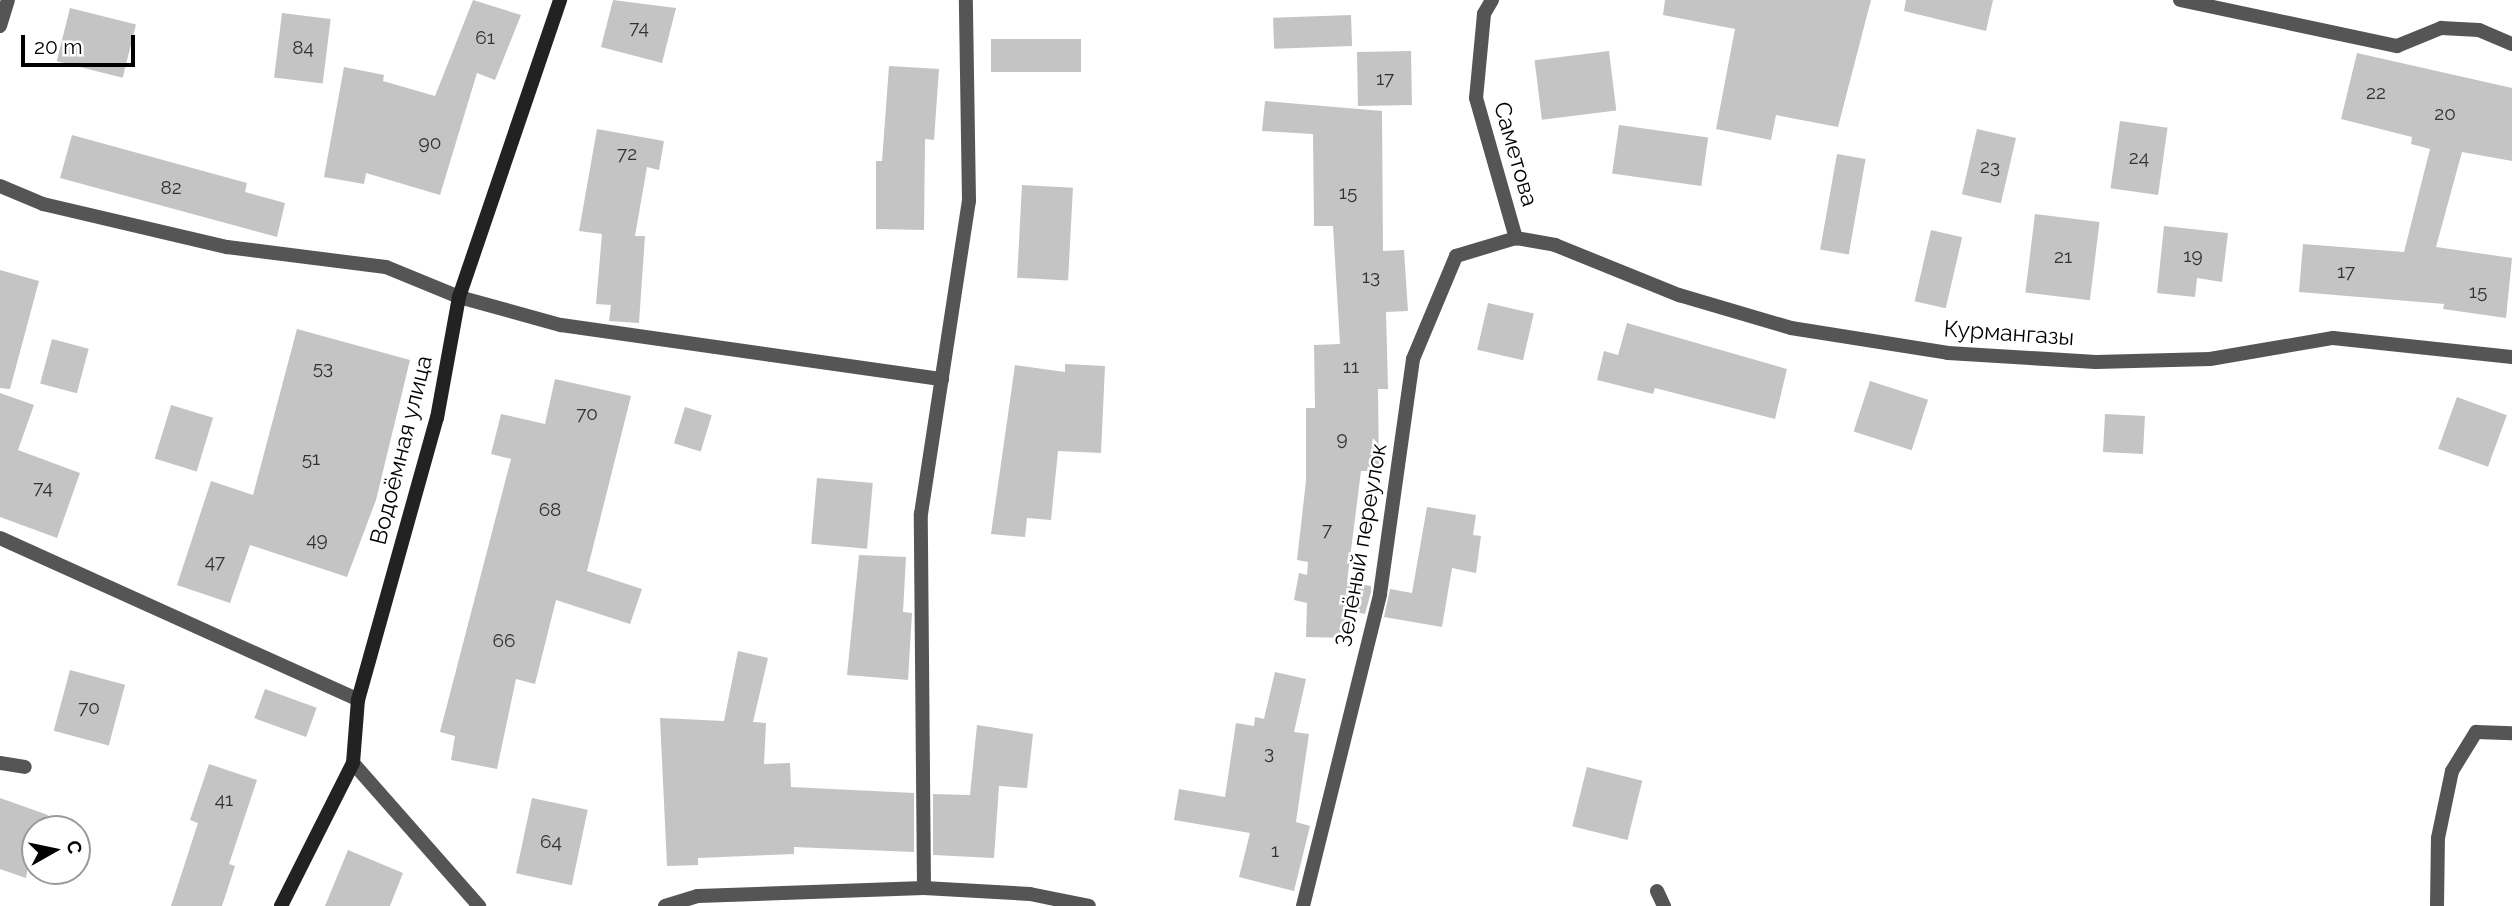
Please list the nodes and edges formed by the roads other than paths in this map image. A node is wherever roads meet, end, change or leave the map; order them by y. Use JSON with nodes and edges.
{"nodes":[{"id":1,"x":8,"y":0,"type":"edge"},
{"id":2,"x":560,"y":0,"type":"edge"},
{"id":3,"x":966,"y":0,"type":"edge"},
{"id":4,"x":1492,"y":0,"type":"edge"},
{"id":5,"x":2180,"y":0,"type":"edge"},
{"id":6,"x":0,"y":26,"type":"edge"},
{"id":7,"x":2512,"y":44,"type":"edge"},
{"id":8,"x":0,"y":186,"type":"edge"},
{"id":9,"x":1516,"y":238,"type":"junction"},
{"id":10,"x":459,"y":297,"type":"junction"},
{"id":11,"x":2512,"y":357,"type":"edge"},
{"id":12,"x":942,"y":379,"type":"junction"},
{"id":13,"x":0,"y":538,"type":"edge"},
{"id":14,"x":358,"y":700,"type":"junction"},
{"id":15,"x":2512,"y":733,"type":"edge"},
{"id":16,"x":0,"y":763,"type":"edge"},
{"id":17,"x":353,"y":763,"type":"junction"},
{"id":18,"x":25,"y":767,"type":"dead end"},
{"id":19,"x":925,"y":888,"type":"junction"},
{"id":20,"x":1657,"y":891,"type":"dead end"},
{"id":21,"x":281,"y":906,"type":"edge"},
{"id":22,"x":479,"y":906,"type":"edge"},
{"id":23,"x":665,"y":906,"type":"edge"},
{"id":24,"x":1089,"y":906,"type":"edge"},
{"id":25,"x":1303,"y":906,"type":"edge"},
{"id":26,"x":1664,"y":906,"type":"edge"},
{"id":27,"x":2437,"y":906,"type":"edge"}],
"edges":[{"from":1,"to":6,"type":"street"},
{"from":2,"to":10,"type":"street","name":"Водоёмная улица"},
{"from":3,"to":12,"type":"street"},
{"from":4,"to":9,"type":"street","name":"Саметова"},
{"from":5,"to":7,"type":"street"},
{"from":8,"to":10,"type":"street"},
{"from":9,"to":11,"type":"street","name":"Курмангазы"},
{"from":9,"to":25,"type":"street","name":"Зелёный переулок"},
{"from":10,"to":12,"type":"street"},
{"from":10,"to":14,"type":"street","name":"Водоёмная улица"},
{"from":12,"to":19,"type":"street"},
{"from":13,"to":14,"type":"street"},
{"from":14,"to":17,"type":"street","name":"Водоёмная улица"},
{"from":15,"to":27,"type":"street"},
{"from":16,"to":18,"type":"street"},
{"from":17,"to":21,"type":"street","name":"Водоёмная улица"},
{"from":17,"to":22,"type":"street"},
{"from":19,"to":23,"type":"street"},
{"from":19,"to":24,"type":"street"},
{"from":20,"to":26,"type":"street"}]}
